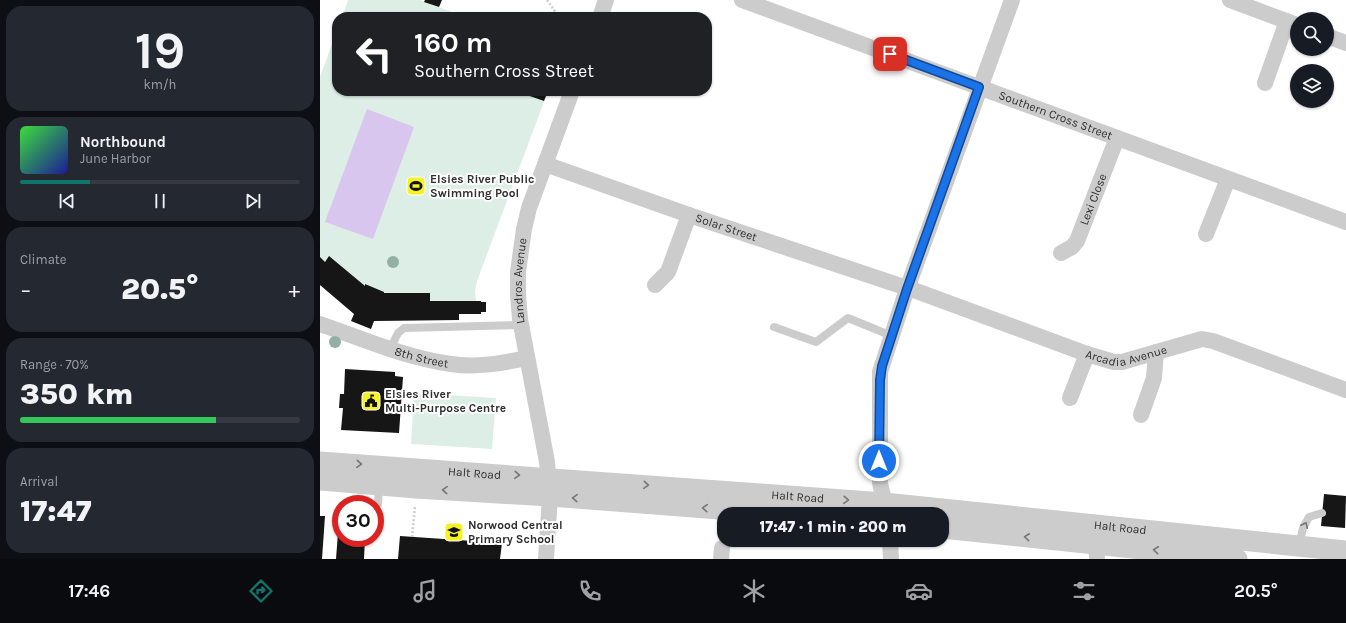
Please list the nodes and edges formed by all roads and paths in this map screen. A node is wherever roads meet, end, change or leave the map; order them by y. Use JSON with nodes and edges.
{"nodes":[{"id":1,"x":547,"y":0,"type":"edge"},
{"id":2,"x":606,"y":0,"type":"edge"},
{"id":3,"x":742,"y":0,"type":"edge"},
{"id":4,"x":1012,"y":0,"type":"edge"},
{"id":5,"x":1230,"y":0,"type":"edge"},
{"id":6,"x":555,"y":12,"type":"edge"},
{"id":7,"x":602,"y":12,"type":"edge"},
{"id":8,"x":1290,"y":22,"type":"edge"},
{"id":9,"x":1290,"y":27,"type":"edge"},
{"id":10,"x":1334,"y":39,"type":"edge"},
{"id":11,"x":1346,"y":43,"type":"edge"},
{"id":12,"x":1265,"y":83,"type":"dead end"},
{"id":13,"x":979,"y":87,"type":"junction"},
{"id":14,"x":570,"y":96,"type":"edge"},
{"id":15,"x":1117,"y":138,"type":"junction"},
{"id":16,"x":545,"y":164,"type":"junction"},
{"id":17,"x":1228,"y":178,"type":"junction"},
{"id":18,"x":689,"y":215,"type":"junction"},
{"id":19,"x":1346,"y":222,"type":"edge"},
{"id":20,"x":1206,"y":234,"type":"dead end"},
{"id":21,"x":1061,"y":253,"type":"dead end"},
{"id":22,"x":655,"y":285,"type":"dead end"},
{"id":23,"x":907,"y":289,"type":"junction"},
{"id":24,"x":320,"y":324,"type":"edge"},
{"id":25,"x":521,"y":325,"type":"junction"},
{"id":26,"x":774,"y":328,"type":"dead end"},
{"id":27,"x":892,"y":336,"type":"junction"},
{"id":28,"x":390,"y":349,"type":"junction"},
{"id":29,"x":1156,"y":352,"type":"junction"},
{"id":30,"x":1087,"y":354,"type":"junction"},
{"id":31,"x":527,"y":358,"type":"junction"},
{"id":32,"x":1346,"y":390,"type":"edge"},
{"id":33,"x":1070,"y":398,"type":"dead end"},
{"id":34,"x":1141,"y":415,"type":"dead end"},
{"id":35,"x":320,"y":462,"type":"edge"},
{"id":36,"x":320,"y":480,"type":"edge"},
{"id":37,"x":549,"y":487,"type":"junction"},
{"id":38,"x":415,"y":503,"type":"dead end"},
{"id":39,"x":725,"y":507,"type":"edge"},
{"id":40,"x":870,"y":507,"type":"edge"},
{"id":41,"x":886,"y":507,"type":"edge"},
{"id":42,"x":1322,"y":513,"type":"dead end"},
{"id":43,"x":949,"y":518,"type":"edge"},
{"id":44,"x":949,"y":529,"type":"edge"},
{"id":45,"x":412,"y":536,"type":"dead end"},
{"id":46,"x":1096,"y":543,"type":"edge"},
{"id":47,"x":1299,"y":546,"type":"junction"},
{"id":48,"x":890,"y":547,"type":"edge"},
{"id":49,"x":1346,"y":552,"type":"edge"},
{"id":50,"x":546,"y":559,"type":"edge"},
{"id":51,"x":891,"y":559,"type":"edge"},
{"id":52,"x":1237,"y":559,"type":"edge"}],
"edges":[{"from":1,"to":6,"type":"path"},
{"from":2,"to":7,"type":"street"},
{"from":3,"to":13,"type":"street","name":"Southern Cross Street"},
{"from":4,"to":13,"type":"street"},
{"from":5,"to":8,"type":"street"},
{"from":9,"to":12,"type":"street"},
{"from":10,"to":11,"type":"street"},
{"from":13,"to":15,"type":"street","name":"Southern Cross Street"},
{"from":13,"to":23,"type":"street"},
{"from":14,"to":16,"type":"street","name":"Landros Avenue"},
{"from":15,"to":17,"type":"street","name":"Southern Cross Street"},
{"from":15,"to":21,"type":"street","name":"Lexi Close"},
{"from":16,"to":18,"type":"street","name":"Solar Street"},
{"from":16,"to":25,"type":"street","name":"Landros Avenue"},
{"from":17,"to":19,"type":"street","name":"Southern Cross Street"},
{"from":17,"to":20,"type":"street"},
{"from":18,"to":22,"type":"street"},
{"from":18,"to":23,"type":"street","name":"Solar Street"},
{"from":23,"to":27,"type":"street"},
{"from":23,"to":30,"type":"street","name":"Arcadia Avenue"},
{"from":24,"to":28,"type":"street","name":"8th Street"},
{"from":25,"to":28,"type":"lane"},
{"from":25,"to":31,"type":"street","name":"Landros Avenue"},
{"from":26,"to":27,"type":"lane"},
{"from":27,"to":41,"type":"street"},
{"from":28,"to":31,"type":"street","name":"8th Street"},
{"from":29,"to":30,"type":"street","name":"Arcadia Avenue"},
{"from":29,"to":32,"type":"street","name":"Arcadia Avenue"},
{"from":29,"to":34,"type":"street"},
{"from":30,"to":33,"type":"street"},
{"from":31,"to":37,"type":"street","name":"Landros Avenue"},
{"from":35,"to":37,"type":"street","name":"Halt Road","one_way":true},
{"from":37,"to":36,"type":"street","name":"Halt Road","one_way":true},
{"from":39,"to":37,"type":"street","name":"Halt Road","one_way":true},
{"from":37,"to":40,"type":"street","name":"Halt Road","one_way":true},
{"from":37,"to":50,"type":"street","name":"Landros Avenue"},
{"from":38,"to":45,"type":"path"},
{"from":47,"to":42,"type":"lane","one_way":true},
{"from":43,"to":46,"type":"street","name":"Halt Road"},
{"from":46,"to":44,"type":"street","name":"Halt Road","one_way":true},
{"from":46,"to":47,"type":"street","name":"Halt Road"},
{"from":52,"to":46,"type":"street","name":"Halt Road","one_way":true},
{"from":47,"to":49,"type":"street","name":"Halt Road"},
{"from":48,"to":51,"type":"street"}]}
